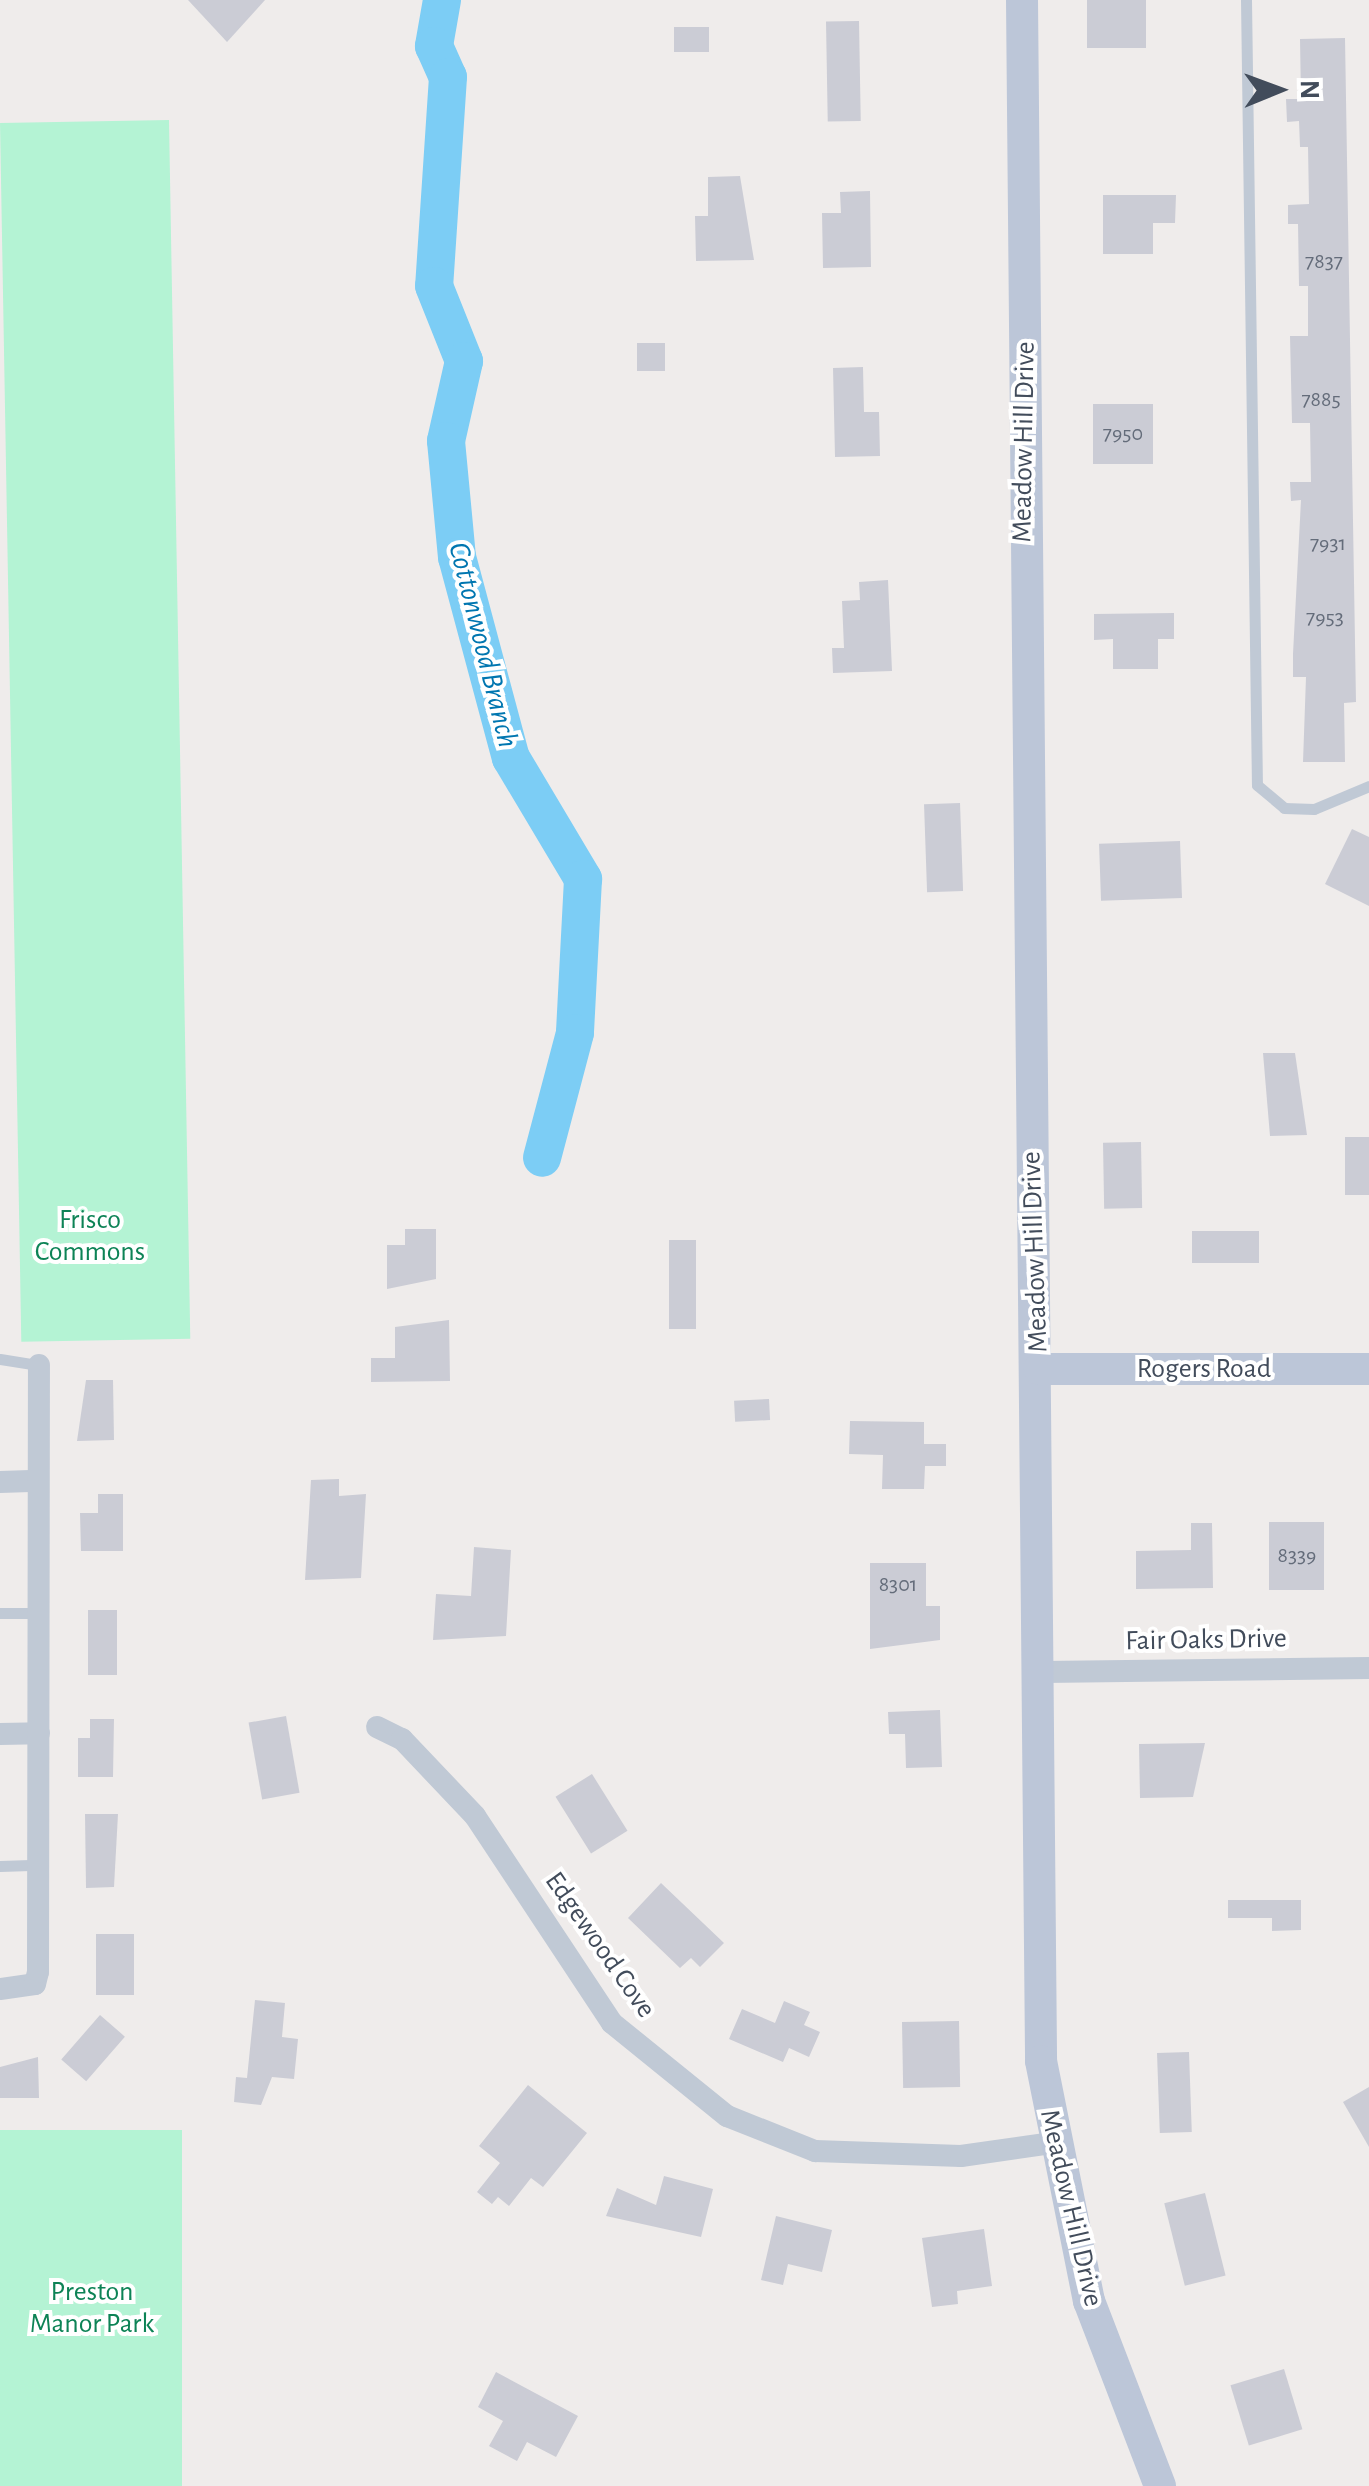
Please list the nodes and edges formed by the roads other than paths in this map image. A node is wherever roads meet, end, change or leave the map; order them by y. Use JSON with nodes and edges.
{"nodes":[{"id":1,"x":1022,"y":0,"type":"edge"},
{"id":2,"x":1246,"y":0,"type":"edge"},
{"id":3,"x":1369,"y":786,"type":"edge"},
{"id":4,"x":0,"y":1360,"type":"edge"},
{"id":5,"x":39,"y":1365,"type":"joint"},
{"id":6,"x":1039,"y":1369,"type":"junction"},
{"id":7,"x":1369,"y":1369,"type":"edge"},
{"id":8,"x":38,"y":1481,"type":"junction"},
{"id":9,"x":0,"y":1482,"type":"edge"},
{"id":10,"x":0,"y":1613,"type":"edge"},
{"id":11,"x":38,"y":1613,"type":"junction"},
{"id":12,"x":1369,"y":1668,"type":"edge"},
{"id":13,"x":1043,"y":1672,"type":"junction"},
{"id":14,"x":377,"y":1727,"type":"dead end"},
{"id":15,"x":38,"y":1733,"type":"junction"},
{"id":16,"x":0,"y":1734,"type":"edge"},
{"id":17,"x":38,"y":1865,"type":"junction"},
{"id":18,"x":0,"y":1866,"type":"edge"},
{"id":19,"x":0,"y":1989,"type":"edge"},
{"id":20,"x":1051,"y":2143,"type":"junction"},
{"id":21,"x":1160,"y":2486,"type":"edge"}],
"edges":[{"from":1,"to":6,"type":"street","name":"Meadow Hill Drive"},
{"from":2,"to":3,"type":"lane"},
{"from":4,"to":5,"type":"lane"},
{"from":5,"to":8,"type":"street"},
{"from":6,"to":7,"type":"street","name":"Rogers Road"},
{"from":6,"to":13,"type":"street","name":"Meadow Hill Drive"},
{"from":8,"to":9,"type":"street"},
{"from":8,"to":11,"type":"street"},
{"from":10,"to":11,"type":"lane"},
{"from":11,"to":15,"type":"street"},
{"from":12,"to":13,"type":"street","name":"Fair Oaks Drive"},
{"from":13,"to":20,"type":"street","name":"Meadow Hill Drive"},
{"from":14,"to":20,"type":"street","name":"Edgewood Cove"},
{"from":15,"to":16,"type":"street"},
{"from":15,"to":17,"type":"street"},
{"from":17,"to":18,"type":"lane"},
{"from":17,"to":19,"type":"street"},
{"from":20,"to":21,"type":"street","name":"Meadow Hill Drive"}]}
